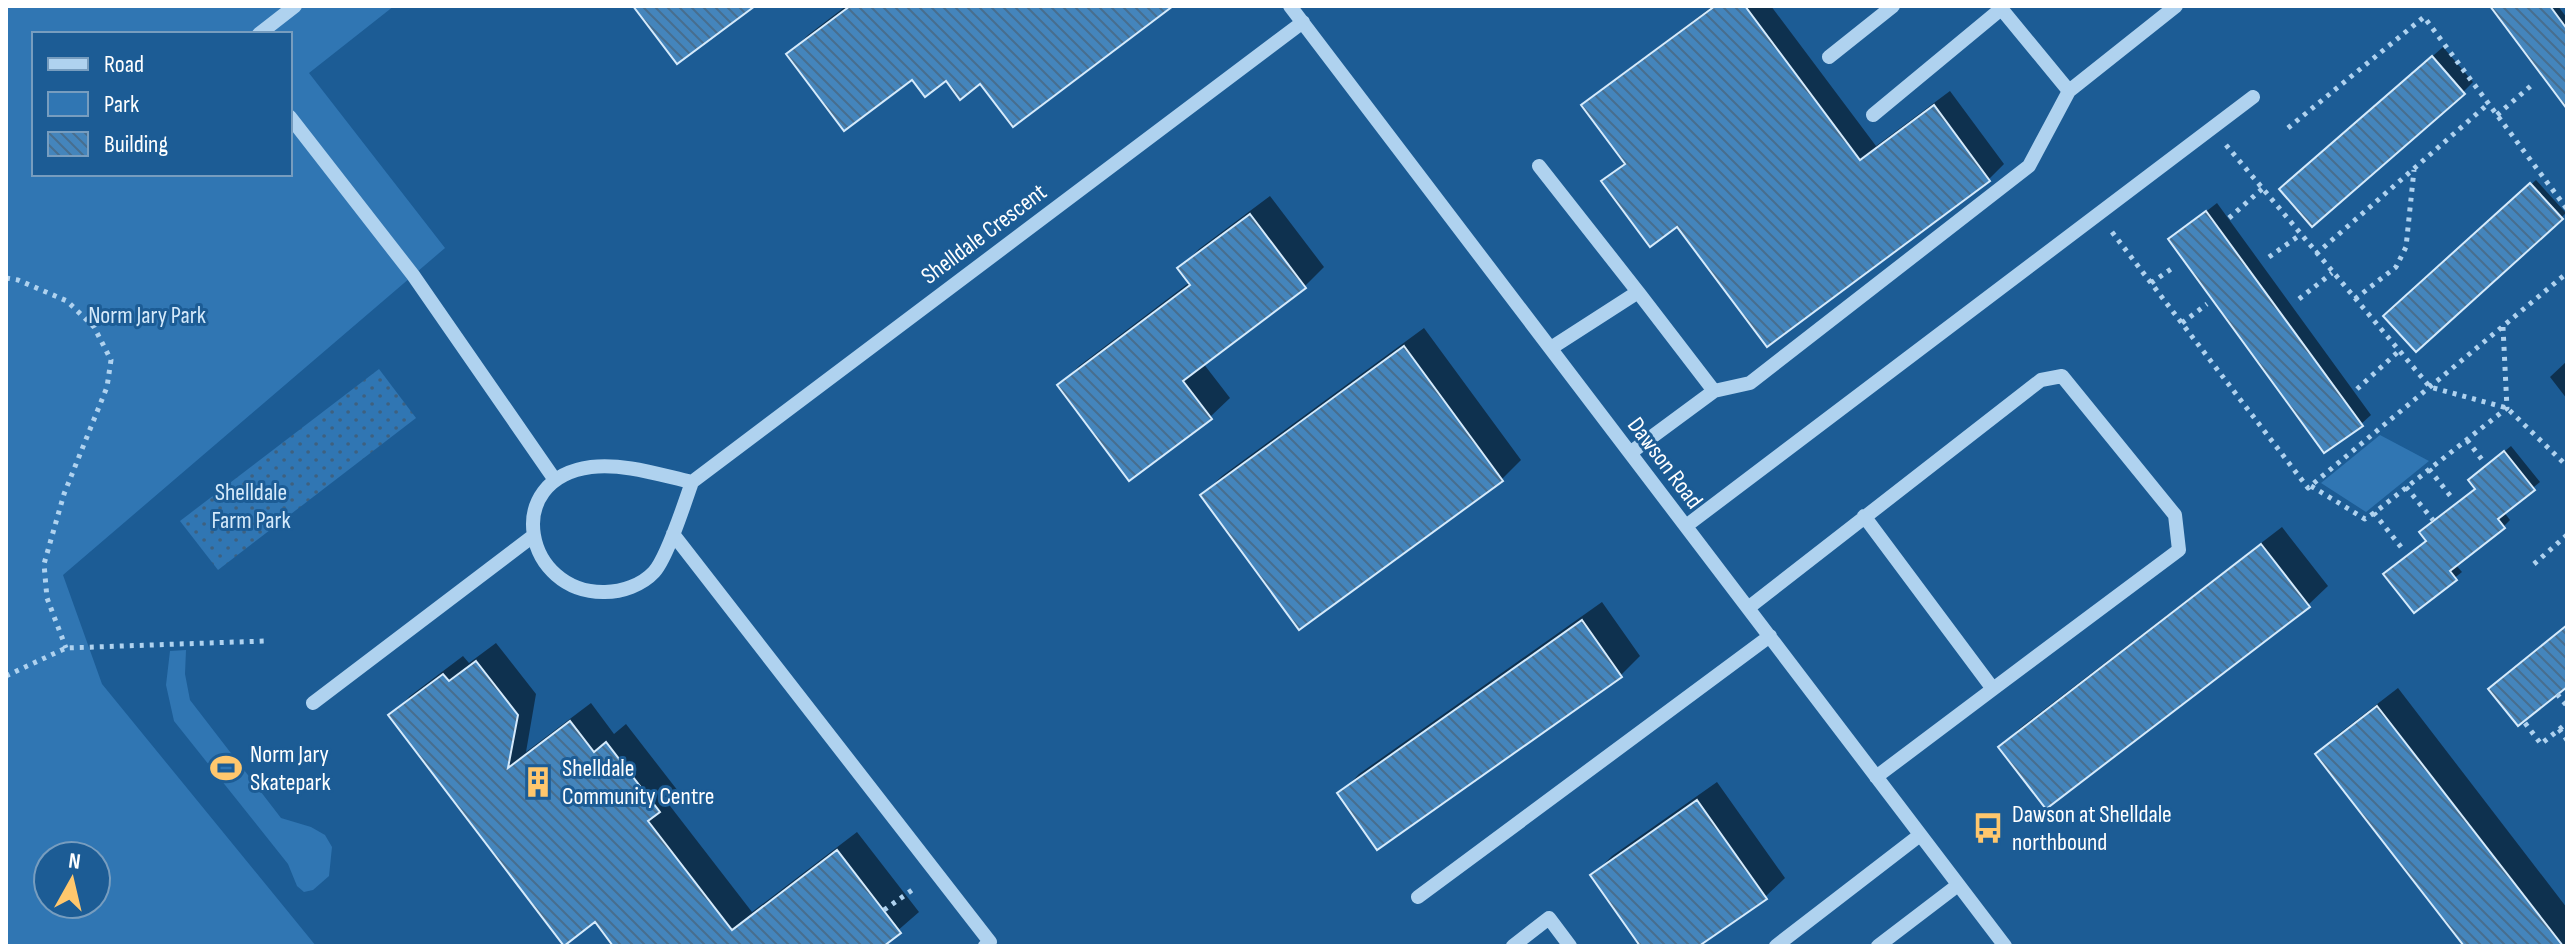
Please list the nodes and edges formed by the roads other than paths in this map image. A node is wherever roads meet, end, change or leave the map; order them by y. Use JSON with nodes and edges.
{"nodes":[{"id":1,"x":295,"y":6,"type":"edge"},
{"id":2,"x":1290,"y":6,"type":"edge"},
{"id":3,"x":1893,"y":6,"type":"edge"},
{"id":4,"x":2176,"y":6,"type":"edge"},
{"id":5,"x":2000,"y":8,"type":"edge"},
{"id":6,"x":1303,"y":22,"type":"junction"},
{"id":7,"x":262,"y":32,"type":"edge"},
{"id":8,"x":1829,"y":57,"type":"dead end"},
{"id":9,"x":2069,"y":91,"type":"junction"},
{"id":10,"x":2253,"y":97,"type":"dead end"},
{"id":11,"x":1873,"y":115,"type":"dead end"},
{"id":12,"x":292,"y":120,"type":"edge"},
{"id":13,"x":1539,"y":166,"type":"dead end"},
{"id":14,"x":1638,"y":292,"type":"junction"},
{"id":15,"x":1551,"y":348,"type":"junction"},
{"id":16,"x":1714,"y":391,"type":"junction"},
{"id":17,"x":1630,"y":453,"type":"junction"},
{"id":18,"x":555,"y":480,"type":"junction"},
{"id":19,"x":692,"y":482,"type":"junction"},
{"id":20,"x":1864,"y":516,"type":"junction"},
{"id":21,"x":1686,"y":526,"type":"junction"},
{"id":22,"x":673,"y":534,"type":"junction"},
{"id":23,"x":533,"y":536,"type":"junction"},
{"id":24,"x":1748,"y":608,"type":"junction"},
{"id":25,"x":1770,"y":636,"type":"junction"},
{"id":26,"x":1993,"y":689,"type":"junction"},
{"id":27,"x":313,"y":703,"type":"dead end"},
{"id":28,"x":1876,"y":777,"type":"junction"},
{"id":29,"x":1920,"y":835,"type":"junction"},
{"id":30,"x":1958,"y":885,"type":"junction"},
{"id":31,"x":1418,"y":897,"type":"dead end"},
{"id":32,"x":988,"y":944,"type":"edge"},
{"id":33,"x":1513,"y":946,"type":"edge"},
{"id":34,"x":1570,"y":946,"type":"edge"},
{"id":35,"x":1776,"y":946,"type":"edge"},
{"id":36,"x":1878,"y":946,"type":"edge"},
{"id":37,"x":2005,"y":946,"type":"edge"}],
"edges":[{"from":1,"to":7,"type":"street"},
{"from":2,"to":6,"type":"street","name":"Dawson Road"},
{"from":3,"to":8,"type":"street"},
{"from":4,"to":9,"type":"street"},
{"from":5,"to":9,"type":"street"},
{"from":5,"to":11,"type":"street"},
{"from":6,"to":15,"type":"street","name":"Dawson Road"},
{"from":6,"to":19,"type":"street","name":"Shelldale Crescent"},
{"from":9,"to":16,"type":"street"},
{"from":10,"to":21,"type":"street"},
{"from":12,"to":18,"type":"street"},
{"from":13,"to":14,"type":"street"},
{"from":14,"to":15,"type":"street"},
{"from":14,"to":16,"type":"street"},
{"from":15,"to":17,"type":"street","name":"Dawson Road"},
{"from":16,"to":17,"type":"street"},
{"from":17,"to":21,"type":"street","name":"Dawson Road"},
{"from":18,"to":19,"type":"street"},
{"from":18,"to":23,"type":"street"},
{"from":19,"to":22,"type":"street"},
{"from":20,"to":24,"type":"street"},
{"from":20,"to":26,"type":"street"},
{"from":20,"to":26,"type":"street"},
{"from":21,"to":24,"type":"street","name":"Dawson Road"},
{"from":22,"to":23,"type":"street"},
{"from":22,"to":32,"type":"street"},
{"from":23,"to":27,"type":"street"},
{"from":24,"to":25,"type":"street","name":"Dawson Road"},
{"from":25,"to":28,"type":"street","name":"Dawson Road"},
{"from":25,"to":31,"type":"street"},
{"from":26,"to":28,"type":"street"},
{"from":28,"to":29,"type":"street","name":"Dawson Road"},
{"from":29,"to":30,"type":"street","name":"Dawson Road"},
{"from":29,"to":35,"type":"street"},
{"from":30,"to":36,"type":"street"},
{"from":30,"to":37,"type":"street","name":"Dawson Road"},
{"from":33,"to":34,"type":"street"}]}
